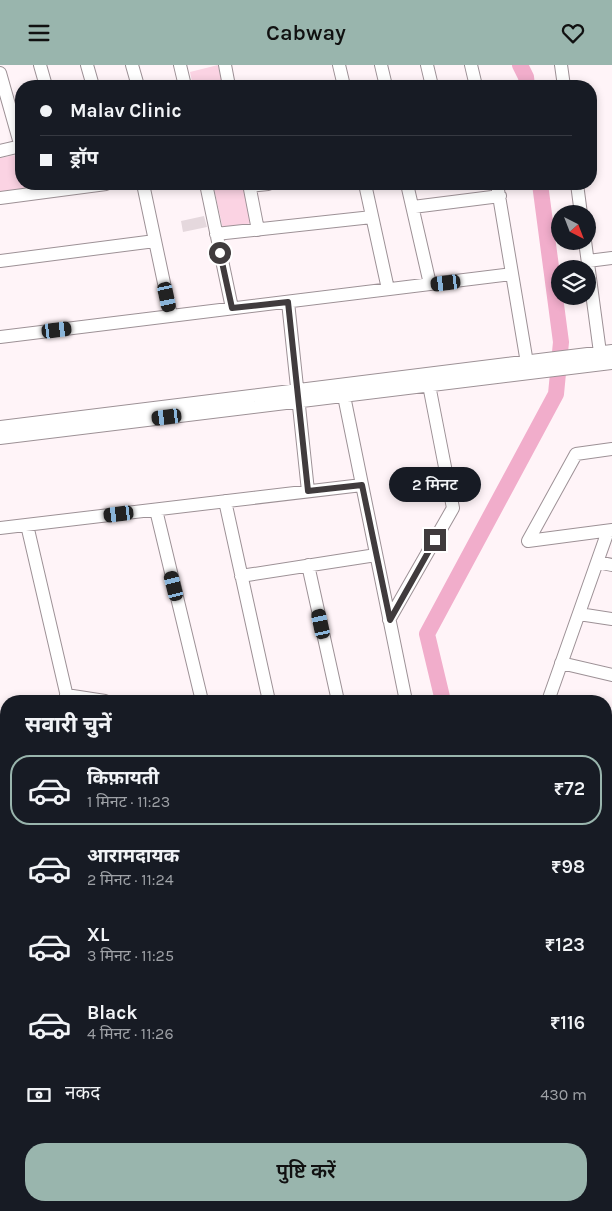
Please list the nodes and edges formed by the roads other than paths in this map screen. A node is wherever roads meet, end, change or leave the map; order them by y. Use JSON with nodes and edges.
{"nodes":[{"id":1,"x":40,"y":65,"type":"edge"},
{"id":2,"x":87,"y":65,"type":"edge"},
{"id":3,"x":132,"y":65,"type":"edge"},
{"id":4,"x":180,"y":65,"type":"edge"},
{"id":5,"x":225,"y":65,"type":"edge"},
{"id":6,"x":339,"y":65,"type":"edge"},
{"id":7,"x":381,"y":65,"type":"edge"},
{"id":8,"x":427,"y":65,"type":"edge"},
{"id":9,"x":471,"y":65,"type":"edge"},
{"id":10,"x":561,"y":65,"type":"edge"},
{"id":11,"x":0,"y":73,"type":"edge"},
{"id":12,"x":44,"y":80,"type":"edge"},
{"id":13,"x":91,"y":80,"type":"edge"},
{"id":14,"x":136,"y":80,"type":"edge"},
{"id":15,"x":184,"y":80,"type":"edge"},
{"id":16,"x":228,"y":80,"type":"edge"},
{"id":17,"x":343,"y":80,"type":"edge"},
{"id":18,"x":385,"y":80,"type":"edge"},
{"id":19,"x":431,"y":80,"type":"edge"},
{"id":20,"x":475,"y":80,"type":"edge"},
{"id":21,"x":563,"y":80,"type":"edge"},
{"id":22,"x":15,"y":126,"type":"edge"},
{"id":23,"x":15,"y":148,"type":"edge"},
{"id":24,"x":0,"y":151,"type":"edge"},
{"id":25,"x":61,"y":190,"type":"edge"},
{"id":26,"x":144,"y":190,"type":"edge"},
{"id":27,"x":207,"y":190,"type":"edge"},
{"id":28,"x":250,"y":190,"type":"edge"},
{"id":29,"x":366,"y":190,"type":"edge"},
{"id":30,"x":408,"y":190,"type":"edge"},
{"id":31,"x":499,"y":190,"type":"edge"},
{"id":32,"x":578,"y":190,"type":"edge"},
{"id":33,"x":0,"y":198,"type":"edge"},
{"id":34,"x":580,"y":205,"type":"edge"},
{"id":35,"x":412,"y":207,"type":"junction"},
{"id":36,"x":372,"y":217,"type":"junction"},
{"id":37,"x":258,"y":230,"type":"junction"},
{"id":38,"x":216,"y":234,"type":"junction"},
{"id":39,"x":155,"y":241,"type":"junction"},
{"id":40,"x":612,"y":258,"type":"edge"},
{"id":41,"x":596,"y":260,"type":"edge"},
{"id":42,"x":0,"y":261,"type":"edge"},
{"id":43,"x":512,"y":275,"type":"junction"},
{"id":44,"x":430,"y":285,"type":"junction"},
{"id":45,"x":388,"y":289,"type":"junction"},
{"id":46,"x":288,"y":302,"type":"junction"},
{"id":47,"x":595,"y":305,"type":"edge"},
{"id":48,"x":232,"y":308,"type":"junction"},
{"id":49,"x":171,"y":316,"type":"junction"},
{"id":50,"x":0,"y":337,"type":"edge"},
{"id":51,"x":604,"y":357,"type":"edge"},
{"id":52,"x":531,"y":367,"type":"junction"},
{"id":53,"x":429,"y":385,"type":"junction"},
{"id":54,"x":298,"y":395,"type":"junction"},
{"id":55,"x":344,"y":396,"type":"junction"},
{"id":56,"x":0,"y":427,"type":"edge"},
{"id":57,"x":0,"y":438,"type":"edge"},
{"id":58,"x":612,"y":449,"type":"edge"},
{"id":59,"x":362,"y":485,"type":"junction"},
{"id":60,"x":308,"y":491,"type":"junction"},
{"id":61,"x":224,"y":501,"type":"junction"},
{"id":62,"x":156,"y":510,"type":"junction"},
{"id":63,"x":27,"y":525,"type":"junction"},
{"id":64,"x":0,"y":528,"type":"edge"},
{"id":65,"x":610,"y":531,"type":"edge"},
{"id":66,"x":376,"y":555,"type":"junction"},
{"id":67,"x":597,"y":562,"type":"junction"},
{"id":68,"x":308,"y":565,"type":"junction"},
{"id":69,"x":612,"y":565,"type":"edge"},
{"id":70,"x":241,"y":576,"type":"junction"},
{"id":71,"x":579,"y":613,"type":"junction"},
{"id":72,"x":612,"y":619,"type":"edge"},
{"id":73,"x":390,"y":620,"type":"junction"},
{"id":74,"x":561,"y":663,"type":"junction"},
{"id":75,"x":612,"y":675,"type":"edge"},
{"id":76,"x":66,"y":695,"type":"edge"},
{"id":77,"x":201,"y":695,"type":"edge"},
{"id":78,"x":268,"y":695,"type":"edge"},
{"id":79,"x":337,"y":695,"type":"edge"},
{"id":80,"x":405,"y":695,"type":"edge"},
{"id":81,"x":550,"y":695,"type":"edge"}],
"edges":[{"from":1,"to":12,"type":"street"},
{"from":2,"to":13,"type":"street"},
{"from":3,"to":14,"type":"street"},
{"from":4,"to":15,"type":"street"},
{"from":5,"to":16,"type":"street"},
{"from":6,"to":17,"type":"street"},
{"from":7,"to":18,"type":"street"},
{"from":8,"to":19,"type":"street"},
{"from":9,"to":20,"type":"street"},
{"from":10,"to":21,"type":"street"},
{"from":11,"to":22,"type":"street"},
{"from":23,"to":24,"type":"street"},
{"from":25,"to":33,"type":"street"},
{"from":26,"to":39,"type":"street"},
{"from":27,"to":38,"type":"street"},
{"from":28,"to":37,"type":"street"},
{"from":29,"to":36,"type":"street"},
{"from":30,"to":35,"type":"street"},
{"from":31,"to":35,"type":"street"},
{"from":31,"to":43,"type":"street"},
{"from":32,"to":34,"type":"street"},
{"from":35,"to":44,"type":"street"},
{"from":36,"to":37,"type":"street"},
{"from":36,"to":45,"type":"street"},
{"from":37,"to":38,"type":"street"},
{"from":38,"to":48,"type":"street"},
{"from":39,"to":42,"type":"street"},
{"from":39,"to":49,"type":"street"},
{"from":40,"to":41,"type":"street"},
{"from":43,"to":44,"type":"street"},
{"from":43,"to":52,"type":"street"},
{"from":44,"to":45,"type":"street"},
{"from":45,"to":46,"type":"street"},
{"from":46,"to":48,"type":"street"},
{"from":46,"to":54,"type":"street"},
{"from":47,"to":51,"type":"street"},
{"from":48,"to":49,"type":"street"},
{"from":49,"to":50,"type":"street"},
{"from":51,"to":52,"type":"street"},
{"from":52,"to":53,"type":"street"},
{"from":52,"to":54,"type":"street"},
{"from":53,"to":55,"type":"street"},
{"from":53,"to":73,"type":"street"},
{"from":54,"to":55,"type":"street"},
{"from":54,"to":56,"type":"street"},
{"from":54,"to":57,"type":"street"},
{"from":54,"to":60,"type":"street"},
{"from":55,"to":59,"type":"street"},
{"from":58,"to":65,"type":"street"},
{"from":59,"to":60,"type":"street"},
{"from":59,"to":66,"type":"street"},
{"from":60,"to":61,"type":"street"},
{"from":61,"to":62,"type":"street"},
{"from":61,"to":70,"type":"street"},
{"from":62,"to":63,"type":"street"},
{"from":62,"to":77,"type":"street"},
{"from":63,"to":64,"type":"street"},
{"from":63,"to":76,"type":"street"},
{"from":65,"to":67,"type":"street"},
{"from":66,"to":68,"type":"street"},
{"from":66,"to":73,"type":"street"},
{"from":67,"to":69,"type":"street"},
{"from":67,"to":71,"type":"street"},
{"from":68,"to":70,"type":"street"},
{"from":68,"to":79,"type":"street"},
{"from":70,"to":78,"type":"street"},
{"from":71,"to":72,"type":"street"},
{"from":71,"to":74,"type":"street"},
{"from":73,"to":80,"type":"street"},
{"from":74,"to":75,"type":"street"},
{"from":74,"to":81,"type":"street"}]}
